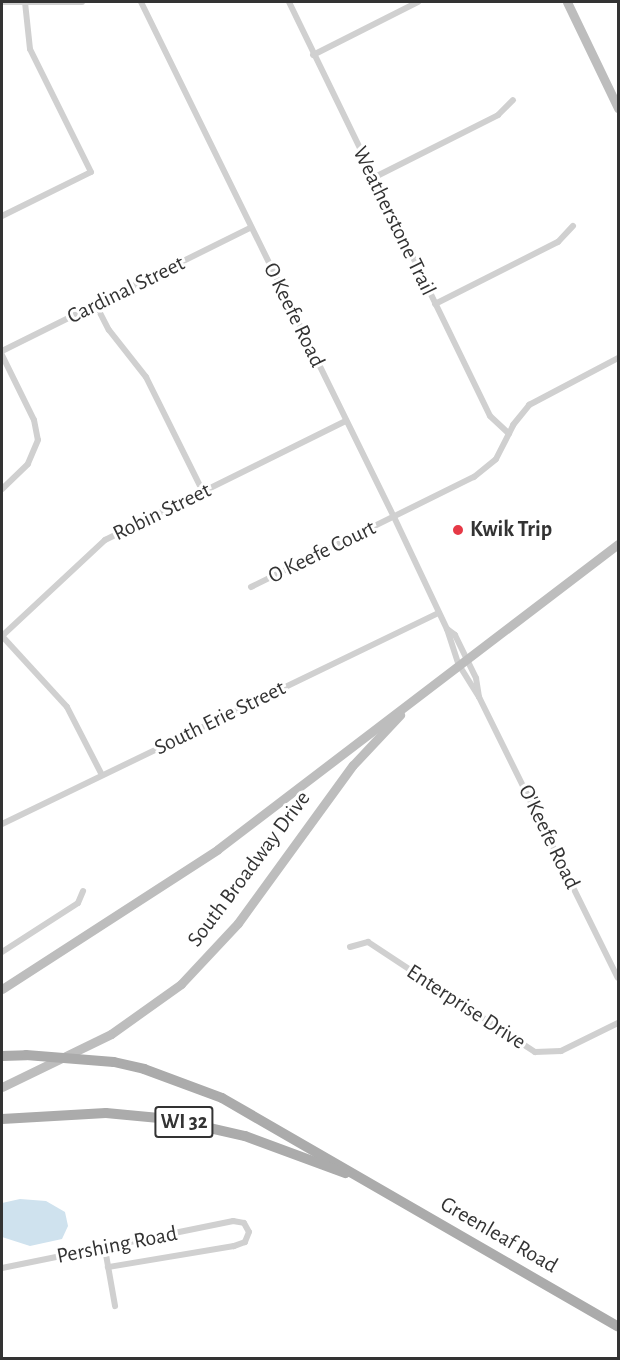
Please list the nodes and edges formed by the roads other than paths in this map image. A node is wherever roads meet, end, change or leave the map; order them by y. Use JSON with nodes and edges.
{"nodes":[{"id":1,"x":2,"y":2,"type":"edge"},
{"id":2,"x":25,"y":2,"type":"edge"},
{"id":3,"x":82,"y":2,"type":"edge"},
{"id":4,"x":141,"y":2,"type":"edge"},
{"id":5,"x":289,"y":2,"type":"edge"},
{"id":6,"x":418,"y":2,"type":"edge"},
{"id":7,"x":567,"y":2,"type":"edge"},
{"id":8,"x":313,"y":55,"type":"junction"},
{"id":9,"x":513,"y":100,"type":"dead end"},
{"id":10,"x":618,"y":108,"type":"edge"},
{"id":11,"x":373,"y":178,"type":"junction"},
{"id":12,"x":2,"y":216,"type":"edge"},
{"id":13,"x":573,"y":226,"type":"dead end"},
{"id":14,"x":250,"y":228,"type":"junction"},
{"id":15,"x":435,"y":304,"type":"junction"},
{"id":16,"x":96,"y":305,"type":"junction"},
{"id":17,"x":2,"y":353,"type":"edge"},
{"id":18,"x":618,"y":358,"type":"edge"},
{"id":19,"x":346,"y":421,"type":"junction"},
{"id":20,"x":509,"y":434,"type":"junction"},
{"id":21,"x":2,"y":489,"type":"edge"},
{"id":22,"x":203,"y":492,"type":"junction"},
{"id":23,"x":394,"y":517,"type":"junction"},
{"id":24,"x":618,"y":544,"type":"edge"},
{"id":25,"x":251,"y":587,"type":"dead end"},
{"id":26,"x":439,"y":613,"type":"junction"},
{"id":27,"x":447,"y":629,"type":"joint"},
{"id":28,"x":2,"y":636,"type":"edge"},
{"id":29,"x":463,"y":662,"type":"junction"},
{"id":30,"x":412,"y":702,"type":"junction"},
{"id":31,"x":102,"y":775,"type":"junction"},
{"id":32,"x":2,"y":824,"type":"edge"},
{"id":33,"x":83,"y":891,"type":"dead end"},
{"id":34,"x":350,"y":947,"type":"dead end"},
{"id":35,"x":2,"y":952,"type":"edge"},
{"id":36,"x":618,"y":978,"type":"edge"},
{"id":37,"x":2,"y":989,"type":"edge"},
{"id":38,"x":618,"y":1023,"type":"edge"},
{"id":39,"x":2,"y":1056,"type":"edge"},
{"id":40,"x":2,"y":1087,"type":"edge"},
{"id":41,"x":2,"y":1119,"type":"edge"},
{"id":42,"x":359,"y":1178,"type":"junction"},
{"id":43,"x":105,"y":1249,"type":"junction"},
{"id":44,"x":2,"y":1268,"type":"edge"},
{"id":45,"x":108,"y":1268,"type":"junction"},
{"id":46,"x":115,"y":1306,"type":"dead end"},
{"id":47,"x":618,"y":1327,"type":"edge"}],
"edges":[{"from":1,"to":2,"type":"street"},
{"from":2,"to":3,"type":"street"},
{"from":2,"to":12,"type":"street"},
{"from":4,"to":14,"type":"street","name":"O Keefe Road"},
{"from":5,"to":8,"type":"street","name":"Weatherstone Trail"},
{"from":6,"to":8,"type":"street"},
{"from":7,"to":10,"type":"main road"},
{"from":8,"to":11,"type":"street","name":"Weatherstone Trail"},
{"from":9,"to":11,"type":"street"},
{"from":11,"to":15,"type":"street","name":"Weatherstone Trail"},
{"from":13,"to":15,"type":"street"},
{"from":14,"to":16,"type":"street","name":"Cardinal Street"},
{"from":14,"to":19,"type":"street","name":"O Keefe Road"},
{"from":15,"to":20,"type":"street","name":"Weatherstone Trail"},
{"from":16,"to":17,"type":"street","name":"Cardinal Street"},
{"from":16,"to":22,"type":"street"},
{"from":17,"to":21,"type":"street"},
{"from":18,"to":20,"type":"street","name":"O Keefe Court"},
{"from":19,"to":22,"type":"street","name":"Robin Street"},
{"from":19,"to":23,"type":"street","name":"O Keefe Road"},
{"from":20,"to":23,"type":"street","name":"O Keefe Court"},
{"from":22,"to":28,"type":"street","name":"Robin Street"},
{"from":23,"to":25,"type":"street","name":"O Keefe Court"},
{"from":23,"to":26,"type":"street","name":"O Keefe Road"},
{"from":24,"to":29,"type":"main road","name":"South Broadway Drive"},
{"from":26,"to":27,"type":"street","name":"O Keefe Road"},
{"from":26,"to":31,"type":"street","name":"South Erie Street"},
{"from":27,"to":29,"type":"street","name":"O'Keefe Road"},
{"from":28,"to":31,"type":"street"},
{"from":29,"to":30,"type":"main road","name":"South Broadway Drive"},
{"from":29,"to":36,"type":"street","name":"O'Keefe Road"},
{"from":30,"to":37,"type":"main road","name":"South Broadway Drive"},
{"from":30,"to":40,"type":"main road","name":"South Broadway Drive"},
{"from":31,"to":32,"type":"street","name":"South Erie Street"},
{"from":33,"to":35,"type":"street"},
{"from":34,"to":38,"type":"street","name":"Enterprise Drive"},
{"from":39,"to":42,"type":"main road","number":"WI 32","bridge":true},
{"from":41,"to":42,"type":"main road","number":"WI 32"},
{"from":42,"to":47,"type":"main road","name":"Greenleaf Road","number":"WI 32"},
{"from":43,"to":44,"type":"street","name":"Pershing Road"},
{"from":43,"to":45,"type":"street"},
{"from":43,"to":45,"type":"street","name":"Pershing Road"},
{"from":45,"to":46,"type":"street"}]}
